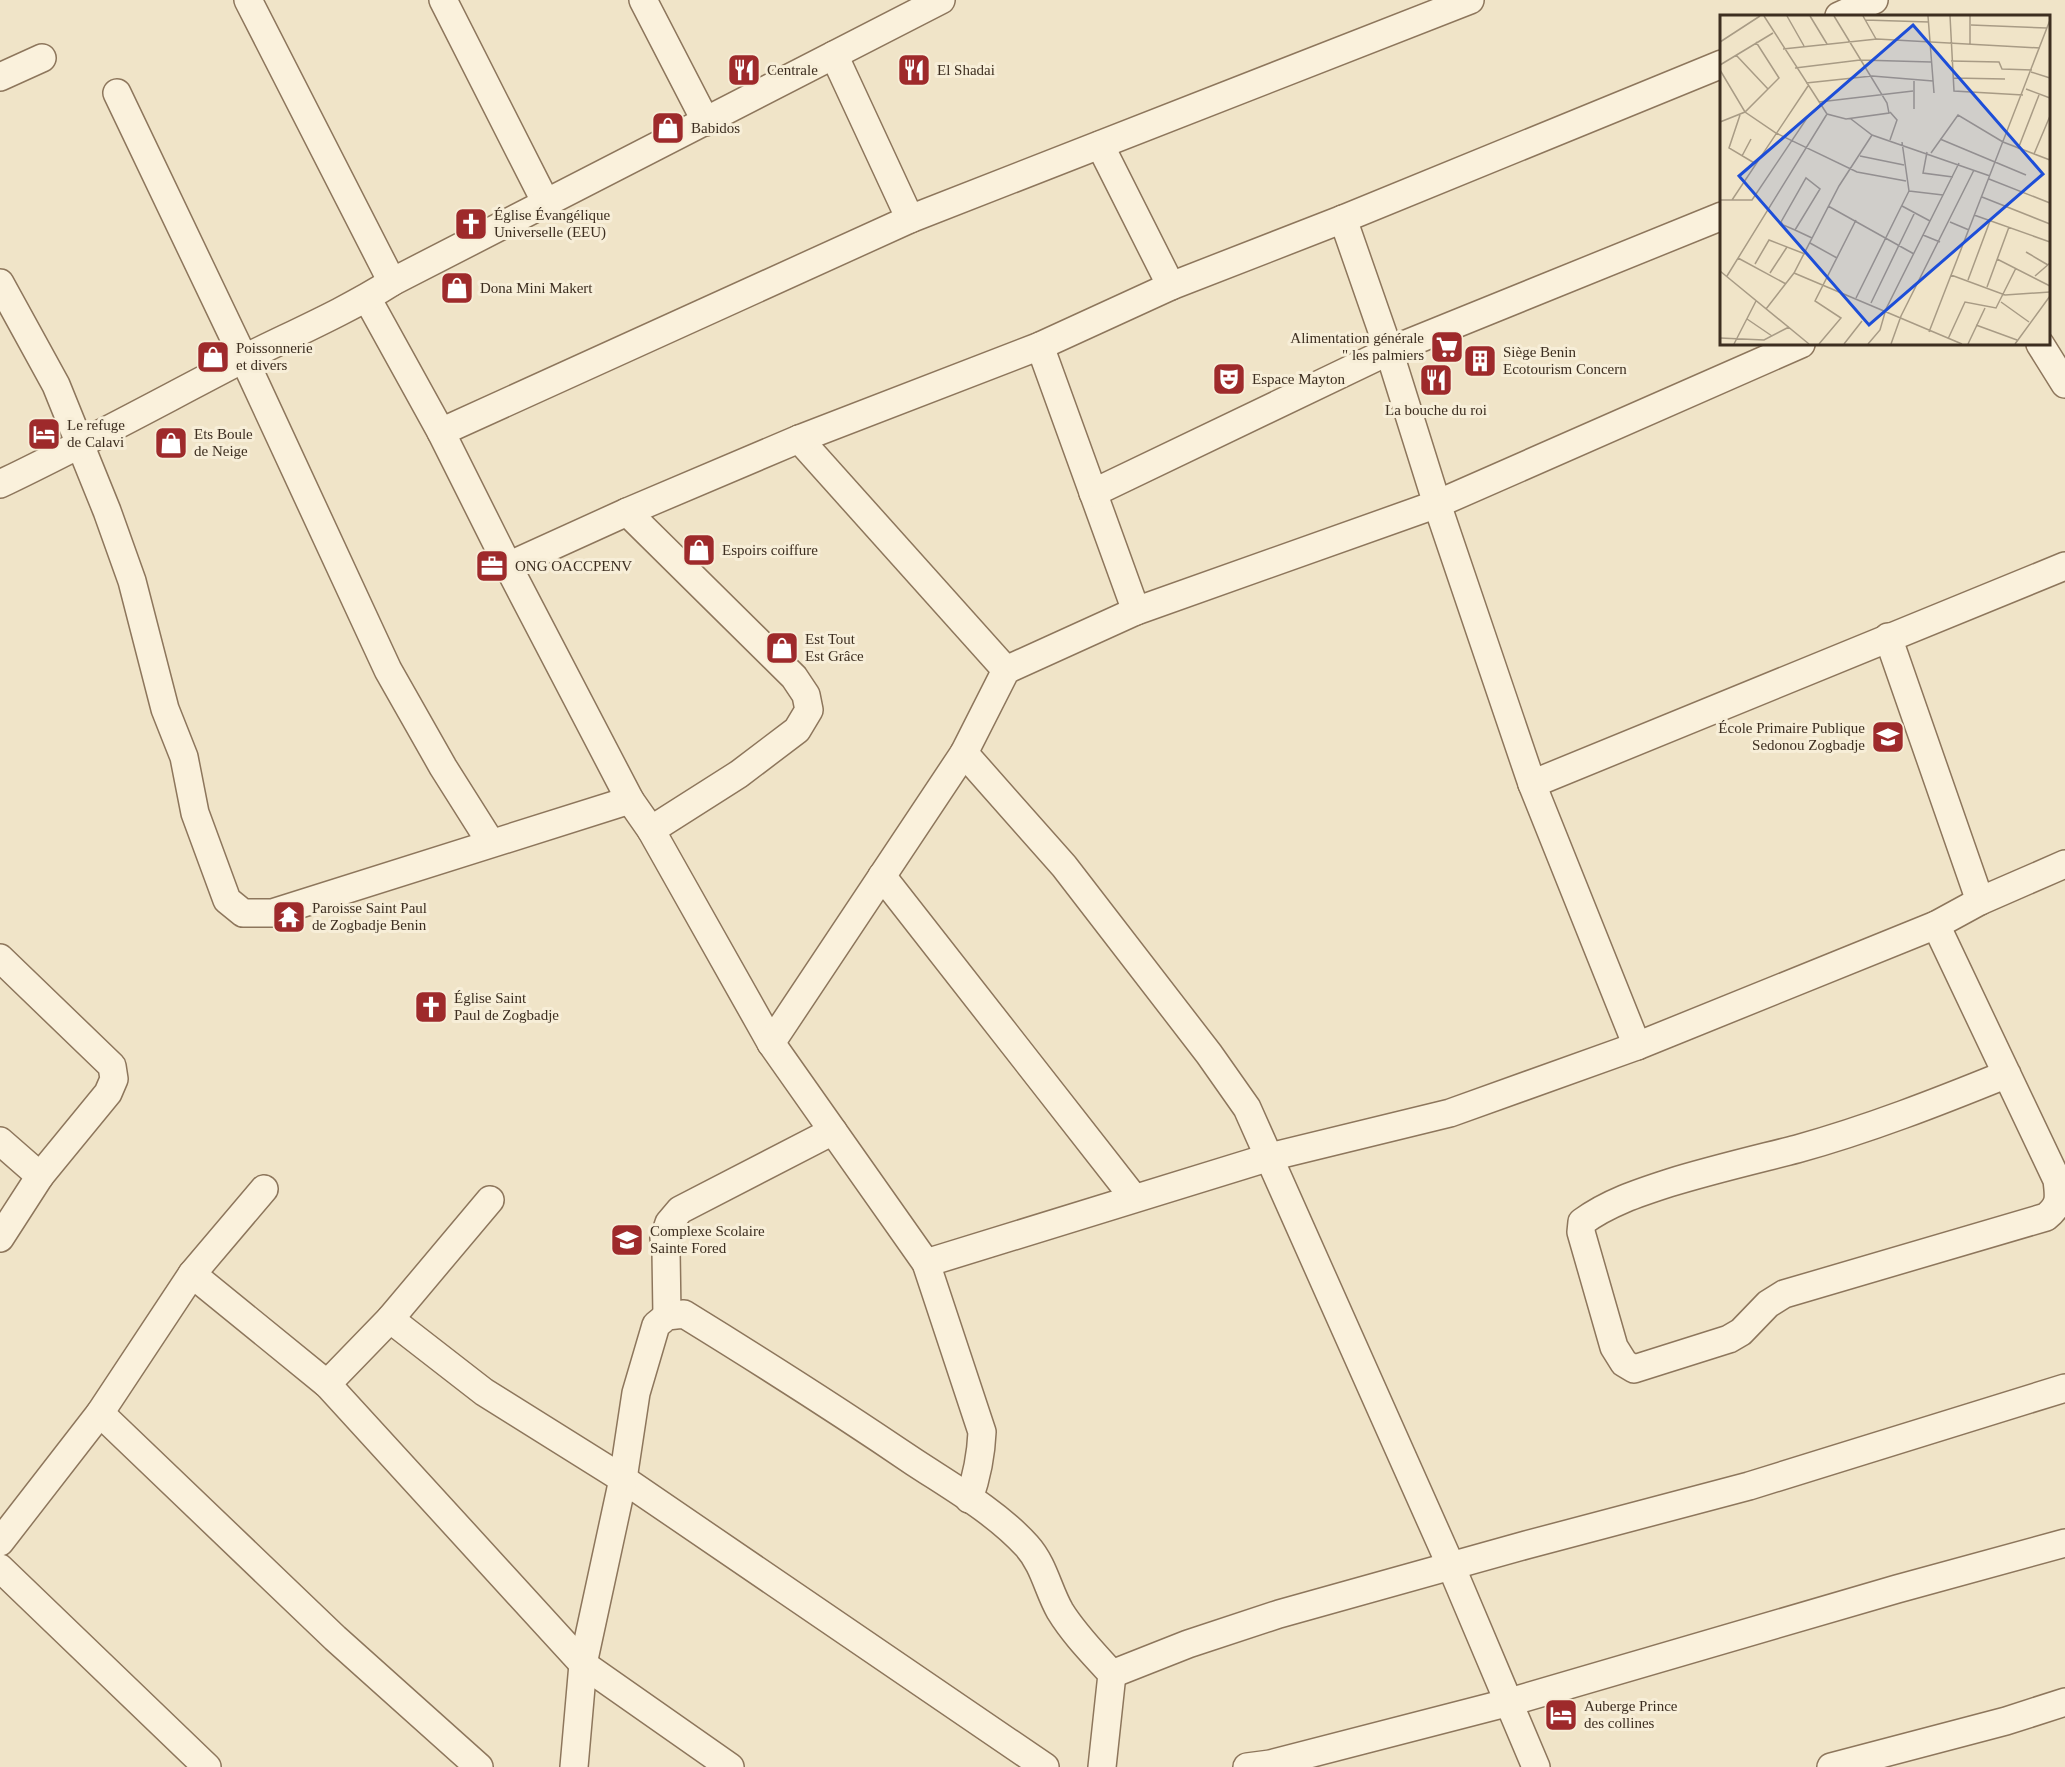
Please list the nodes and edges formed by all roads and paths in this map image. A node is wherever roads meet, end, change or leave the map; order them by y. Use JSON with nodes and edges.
{"nodes":[{"id":1,"x":248,"y":0,"type":"edge"},
{"id":2,"x":443,"y":0,"type":"edge"},
{"id":3,"x":643,"y":0,"type":"edge"},
{"id":4,"x":941,"y":0,"type":"edge"},
{"id":5,"x":1470,"y":0,"type":"edge"},
{"id":6,"x":834,"y":55,"type":"junction"},
{"id":7,"x":42,"y":57,"type":"dead end"},
{"id":8,"x":1720,"y":65,"type":"edge"},
{"id":9,"x":0,"y":77,"type":"edge"},
{"id":10,"x":117,"y":93,"type":"dead end"},
{"id":11,"x":706,"y":122,"type":"junction"},
{"id":12,"x":1100,"y":145,"type":"junction"},
{"id":13,"x":546,"y":203,"type":"junction"},
{"id":14,"x":1720,"y":217,"type":"edge"},
{"id":15,"x":910,"y":219,"type":"junction"},
{"id":16,"x":1342,"y":219,"type":"junction"},
{"id":17,"x":392,"y":282,"type":"junction"},
{"id":18,"x":0,"y":283,"type":"edge"},
{"id":19,"x":1171,"y":286,"type":"junction"},
{"id":20,"x":366,"y":298,"type":"junction"},
{"id":21,"x":9,"y":320,"type":"edge"},
{"id":22,"x":1799,"y":345,"type":"edge"},
{"id":23,"x":2041,"y":345,"type":"edge"},
{"id":24,"x":1040,"y":346,"type":"junction"},
{"id":25,"x":1389,"y":351,"type":"junction"},
{"id":26,"x":244,"y":358,"type":"junction"},
{"id":27,"x":2065,"y":384,"type":"edge"},
{"id":28,"x":441,"y":432,"type":"junction"},
{"id":29,"x":799,"y":439,"type":"junction"},
{"id":30,"x":81,"y":445,"type":"junction"},
{"id":31,"x":0,"y":484,"type":"edge"},
{"id":32,"x":1093,"y":493,"type":"junction"},
{"id":33,"x":1437,"y":504,"type":"junction"},
{"id":34,"x":627,"y":512,"type":"junction"},
{"id":35,"x":508,"y":566,"type":"junction"},
{"id":36,"x":2065,"y":566,"type":"edge"},
{"id":37,"x":1136,"y":611,"type":"junction"},
{"id":38,"x":1888,"y":637,"type":"junction"},
{"id":39,"x":1006,"y":670,"type":"junction"},
{"id":40,"x":964,"y":753,"type":"junction"},
{"id":41,"x":1532,"y":784,"type":"junction"},
{"id":42,"x":630,"y":800,"type":"junction"},
{"id":43,"x":651,"y":830,"type":"junction"},
{"id":44,"x":491,"y":843,"type":"junction"},
{"id":45,"x":2065,"y":864,"type":"edge"},
{"id":46,"x":882,"y":876,"type":"junction"},
{"id":47,"x":1980,"y":901,"type":"junction"},
{"id":48,"x":1936,"y":925,"type":"junction"},
{"id":49,"x":0,"y":958,"type":"edge"},
{"id":50,"x":771,"y":1043,"type":"junction"},
{"id":51,"x":1637,"y":1046,"type":"junction"},
{"id":52,"x":2007,"y":1074,"type":"junction"},
{"id":53,"x":833,"y":1131,"type":"junction"},
{"id":54,"x":0,"y":1141,"type":"edge"},
{"id":55,"x":1270,"y":1157,"type":"junction"},
{"id":56,"x":40,"y":1176,"type":"junction"},
{"id":57,"x":264,"y":1189,"type":"dead end"},
{"id":58,"x":1134,"y":1198,"type":"junction"},
{"id":59,"x":490,"y":1200,"type":"dead end"},
{"id":60,"x":0,"y":1238,"type":"edge"},
{"id":61,"x":926,"y":1263,"type":"junction"},
{"id":62,"x":192,"y":1274,"type":"junction"},
{"id":63,"x":667,"y":1316,"type":"junction"},
{"id":64,"x":390,"y":1319,"type":"junction"},
{"id":65,"x":327,"y":1384,"type":"junction"},
{"id":66,"x":2065,"y":1388,"type":"edge"},
{"id":67,"x":100,"y":1413,"type":"junction"},
{"id":68,"x":623,"y":1479,"type":"junction"},
{"id":69,"x":969,"y":1499,"type":"junction"},
{"id":70,"x":0,"y":1542,"type":"edge"},
{"id":71,"x":2065,"y":1543,"type":"edge"},
{"id":72,"x":1451,"y":1566,"type":"junction"},
{"id":73,"x":0,"y":1568,"type":"edge"},
{"id":74,"x":583,"y":1664,"type":"junction"},
{"id":75,"x":1112,"y":1674,"type":"junction"},
{"id":76,"x":1510,"y":1702,"type":"junction"},
{"id":77,"x":2065,"y":1702,"type":"edge"},
{"id":78,"x":1883,"y":1761,"type":"edge"},
{"id":79,"x":207,"y":1767,"type":"edge"},
{"id":80,"x":479,"y":1767,"type":"edge"},
{"id":81,"x":574,"y":1767,"type":"edge"},
{"id":82,"x":730,"y":1767,"type":"edge"},
{"id":83,"x":1045,"y":1767,"type":"edge"},
{"id":84,"x":1101,"y":1767,"type":"edge"},
{"id":85,"x":1247,"y":1767,"type":"edge"},
{"id":86,"x":1536,"y":1767,"type":"edge"},
{"id":87,"x":1831,"y":1767,"type":"edge"}],
"edges":[{"from":1,"to":17,"type":"street"},
{"from":2,"to":13,"type":"street"},
{"from":3,"to":11,"type":"street"},
{"from":4,"to":6,"type":"street"},
{"from":5,"to":12,"type":"street"},
{"from":6,"to":11,"type":"street"},
{"from":6,"to":15,"type":"street"},
{"from":7,"to":9,"type":"street"},
{"from":8,"to":16,"type":"street"},
{"from":10,"to":26,"type":"street"},
{"from":11,"to":13,"type":"street"},
{"from":12,"to":15,"type":"street"},
{"from":12,"to":19,"type":"street"},
{"from":13,"to":17,"type":"street"},
{"from":14,"to":25,"type":"street"},
{"from":15,"to":28,"type":"street"},
{"from":16,"to":19,"type":"street"},
{"from":16,"to":25,"type":"street"},
{"from":17,"to":20,"type":"street"},
{"from":18,"to":21,"type":"street"},
{"from":19,"to":24,"type":"street"},
{"from":20,"to":26,"type":"street"},
{"from":20,"to":28,"type":"street"},
{"from":21,"to":30,"type":"street"},
{"from":22,"to":33,"type":"street"},
{"from":23,"to":27,"type":"street"},
{"from":24,"to":29,"type":"street"},
{"from":24,"to":32,"type":"street"},
{"from":25,"to":32,"type":"street"},
{"from":25,"to":33,"type":"street"},
{"from":26,"to":30,"type":"street"},
{"from":26,"to":44,"type":"street"},
{"from":28,"to":35,"type":"street"},
{"from":29,"to":34,"type":"street"},
{"from":29,"to":39,"type":"street"},
{"from":30,"to":31,"type":"street"},
{"from":30,"to":44,"type":"street"},
{"from":32,"to":37,"type":"street"},
{"from":33,"to":37,"type":"street"},
{"from":33,"to":41,"type":"street"},
{"from":34,"to":35,"type":"street"},
{"from":34,"to":43,"type":"street"},
{"from":35,"to":42,"type":"street"},
{"from":36,"to":38,"type":"street"},
{"from":37,"to":39,"type":"street"},
{"from":38,"to":41,"type":"street"},
{"from":38,"to":47,"type":"street"},
{"from":39,"to":40,"type":"street"},
{"from":40,"to":46,"type":"street"},
{"from":40,"to":55,"type":"street"},
{"from":41,"to":51,"type":"street"},
{"from":42,"to":43,"type":"street"},
{"from":42,"to":44,"type":"street"},
{"from":43,"to":50,"type":"street"},
{"from":45,"to":47,"type":"street"},
{"from":46,"to":50,"type":"street"},
{"from":46,"to":58,"type":"street"},
{"from":47,"to":48,"type":"street"},
{"from":48,"to":51,"type":"street"},
{"from":48,"to":52,"type":"street"},
{"from":49,"to":56,"type":"street"},
{"from":50,"to":53,"type":"street"},
{"from":51,"to":55,"type":"street"},
{"from":52,"to":52,"type":"street"},
{"from":53,"to":61,"type":"street"},
{"from":53,"to":63,"type":"street"},
{"from":54,"to":56,"type":"street"},
{"from":55,"to":58,"type":"street"},
{"from":55,"to":72,"type":"street"},
{"from":56,"to":60,"type":"street"},
{"from":57,"to":62,"type":"street"},
{"from":58,"to":61,"type":"street"},
{"from":59,"to":64,"type":"street"},
{"from":61,"to":69,"type":"street"},
{"from":62,"to":65,"type":"street"},
{"from":62,"to":67,"type":"street"},
{"from":63,"to":68,"type":"street"},
{"from":63,"to":69,"type":"street"},
{"from":64,"to":65,"type":"street"},
{"from":64,"to":68,"type":"street"},
{"from":65,"to":74,"type":"street"},
{"from":66,"to":72,"type":"street"},
{"from":67,"to":70,"type":"street"},
{"from":67,"to":80,"type":"street"},
{"from":68,"to":74,"type":"street"},
{"from":68,"to":83,"type":"street"},
{"from":69,"to":75,"type":"street"},
{"from":71,"to":76,"type":"street"},
{"from":72,"to":75,"type":"street"},
{"from":72,"to":76,"type":"street"},
{"from":73,"to":79,"type":"street"},
{"from":74,"to":81,"type":"street"},
{"from":74,"to":82,"type":"street"},
{"from":75,"to":84,"type":"street"},
{"from":76,"to":85,"type":"street"},
{"from":76,"to":86,"type":"street"},
{"from":77,"to":78,"type":"street"},
{"from":78,"to":87,"type":"street"}]}
